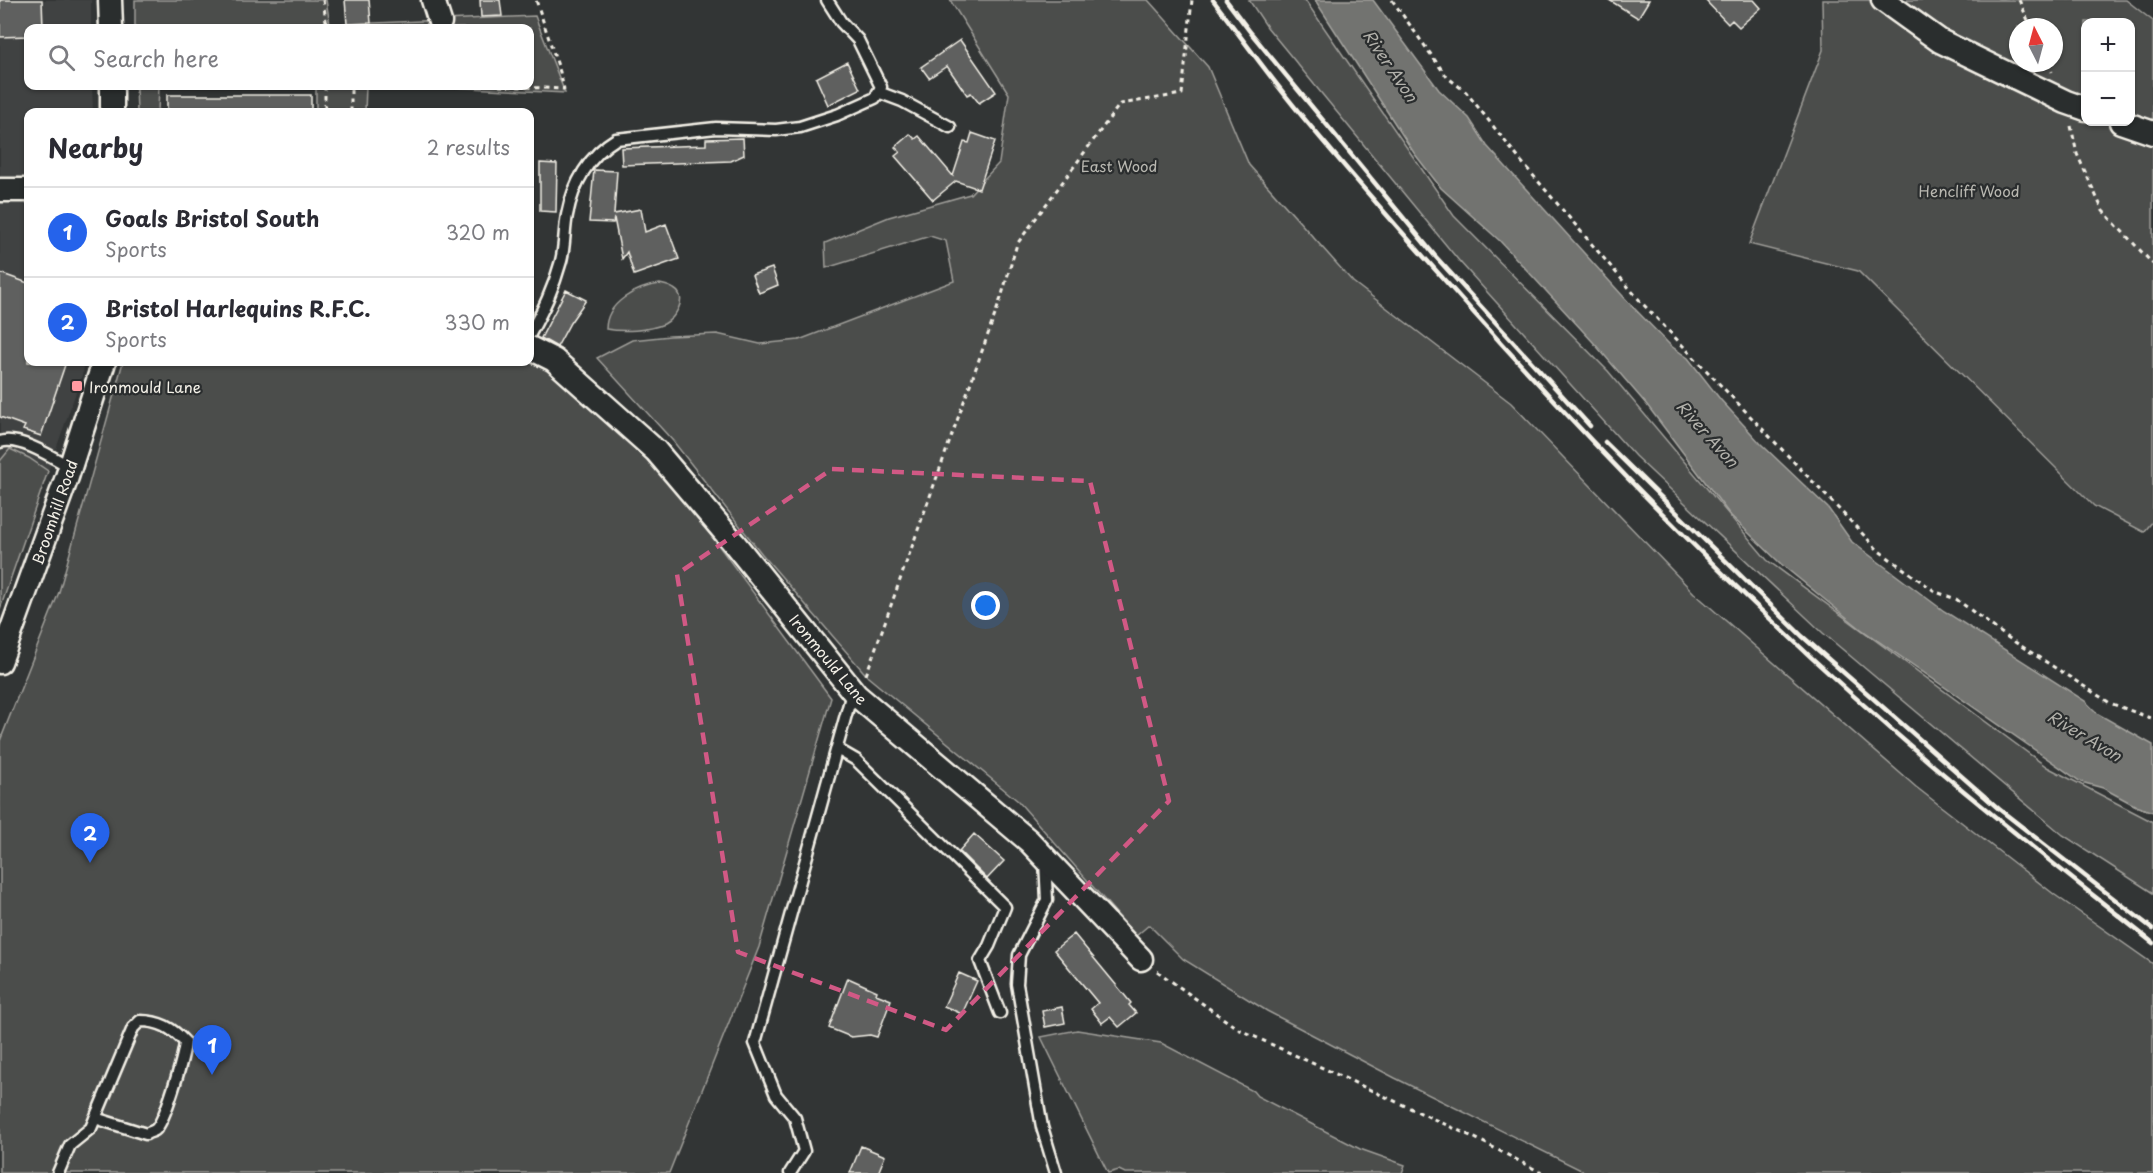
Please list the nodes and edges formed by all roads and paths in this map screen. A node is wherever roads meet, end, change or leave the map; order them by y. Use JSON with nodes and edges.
{"nodes":[{"id":1,"x":110,"y":0,"type":"edge"},
{"id":2,"x":323,"y":0,"type":"edge"},
{"id":3,"x":433,"y":0,"type":"edge"},
{"id":4,"x":536,"y":0,"type":"edge"},
{"id":5,"x":827,"y":0,"type":"edge"},
{"id":6,"x":1192,"y":0,"type":"edge"},
{"id":7,"x":1392,"y":0,"type":"edge"},
{"id":8,"x":1882,"y":0,"type":"edge"},
{"id":9,"x":2019,"y":0,"type":"edge"},
{"id":10,"x":2027,"y":18,"type":"edge"},
{"id":11,"x":440,"y":22,"type":"dead end"},
{"id":12,"x":111,"y":24,"type":"edge"},
{"id":13,"x":326,"y":24,"type":"edge"},
{"id":14,"x":534,"y":88,"type":"edge"},
{"id":15,"x":112,"y":90,"type":"edge"},
{"id":16,"x":325,"y":90,"type":"edge"},
{"id":17,"x":351,"y":90,"type":"edge"},
{"id":18,"x":878,"y":92,"type":"junction"},
{"id":19,"x":2075,"y":106,"type":"edge"},
{"id":20,"x":112,"y":108,"type":"edge"},
{"id":21,"x":325,"y":108,"type":"edge"},
{"id":22,"x":351,"y":108,"type":"edge"},
{"id":23,"x":2133,"y":126,"type":"edge"},
{"id":24,"x":950,"y":127,"type":"dead end"},
{"id":25,"x":2153,"y":133,"type":"edge"},
{"id":26,"x":0,"y":190,"type":"edge"},
{"id":27,"x":24,"y":190,"type":"edge"},
{"id":28,"x":2153,"y":264,"type":"edge"},
{"id":29,"x":534,"y":326,"type":"edge"},
{"id":30,"x":534,"y":350,"type":"edge"},
{"id":31,"x":103,"y":366,"type":"edge"},
{"id":32,"x":2,"y":440,"type":"edge"},
{"id":33,"x":70,"y":467,"type":"junction"},
{"id":34,"x":0,"y":662,"type":"edge"},
{"id":35,"x":854,"y":693,"type":"junction"},
{"id":36,"x":2153,"y":719,"type":"edge"},
{"id":37,"x":837,"y":749,"type":"junction"},
{"id":38,"x":1045,"y":858,"type":"junction"},
{"id":39,"x":1142,"y":959,"type":"joint"},
{"id":40,"x":1000,"y":1013,"type":"dead end"},
{"id":41,"x":95,"y":1118,"type":"junction"},
{"id":42,"x":58,"y":1173,"type":"edge"},
{"id":43,"x":790,"y":1173,"type":"edge"},
{"id":44,"x":1056,"y":1173,"type":"edge"},
{"id":45,"x":1542,"y":1173,"type":"edge"}],
"edges":[{"from":1,"to":12,"type":"street"},
{"from":2,"to":13,"type":"path"},
{"from":3,"to":11,"type":"street"},
{"from":4,"to":14,"type":"path"},
{"from":5,"to":18,"type":"lane"},
{"from":6,"to":35,"type":"path"},
{"from":7,"to":36,"type":"path"},
{"from":8,"to":19,"type":"street"},
{"from":9,"to":10,"type":"path"},
{"from":15,"to":20,"type":"street"},
{"from":16,"to":21,"type":"path"},
{"from":17,"to":22,"type":"path"},
{"from":18,"to":24,"type":"lane"},
{"from":18,"to":29,"type":"lane"},
{"from":19,"to":28,"type":"path"},
{"from":23,"to":25,"type":"street"},
{"from":26,"to":27,"type":"street"},
{"from":30,"to":35,"type":"street","name":"Ironmould Lane"},
{"from":31,"to":33,"type":"street","name":"Broomhill Road"},
{"from":32,"to":33,"type":"lane"},
{"from":33,"to":34,"type":"street","name":"Broomhill Road"},
{"from":35,"to":37,"type":"lane"},
{"from":35,"to":38,"type":"street","name":"Ironmould Lane"},
{"from":37,"to":40,"type":"lane"},
{"from":37,"to":43,"type":"lane"},
{"from":38,"to":39,"type":"street","name":"Ironmould Lane"},
{"from":38,"to":44,"type":"lane"},
{"from":39,"to":45,"type":"path"},
{"from":41,"to":41,"type":"lane"},
{"from":41,"to":42,"type":"lane"}]}
